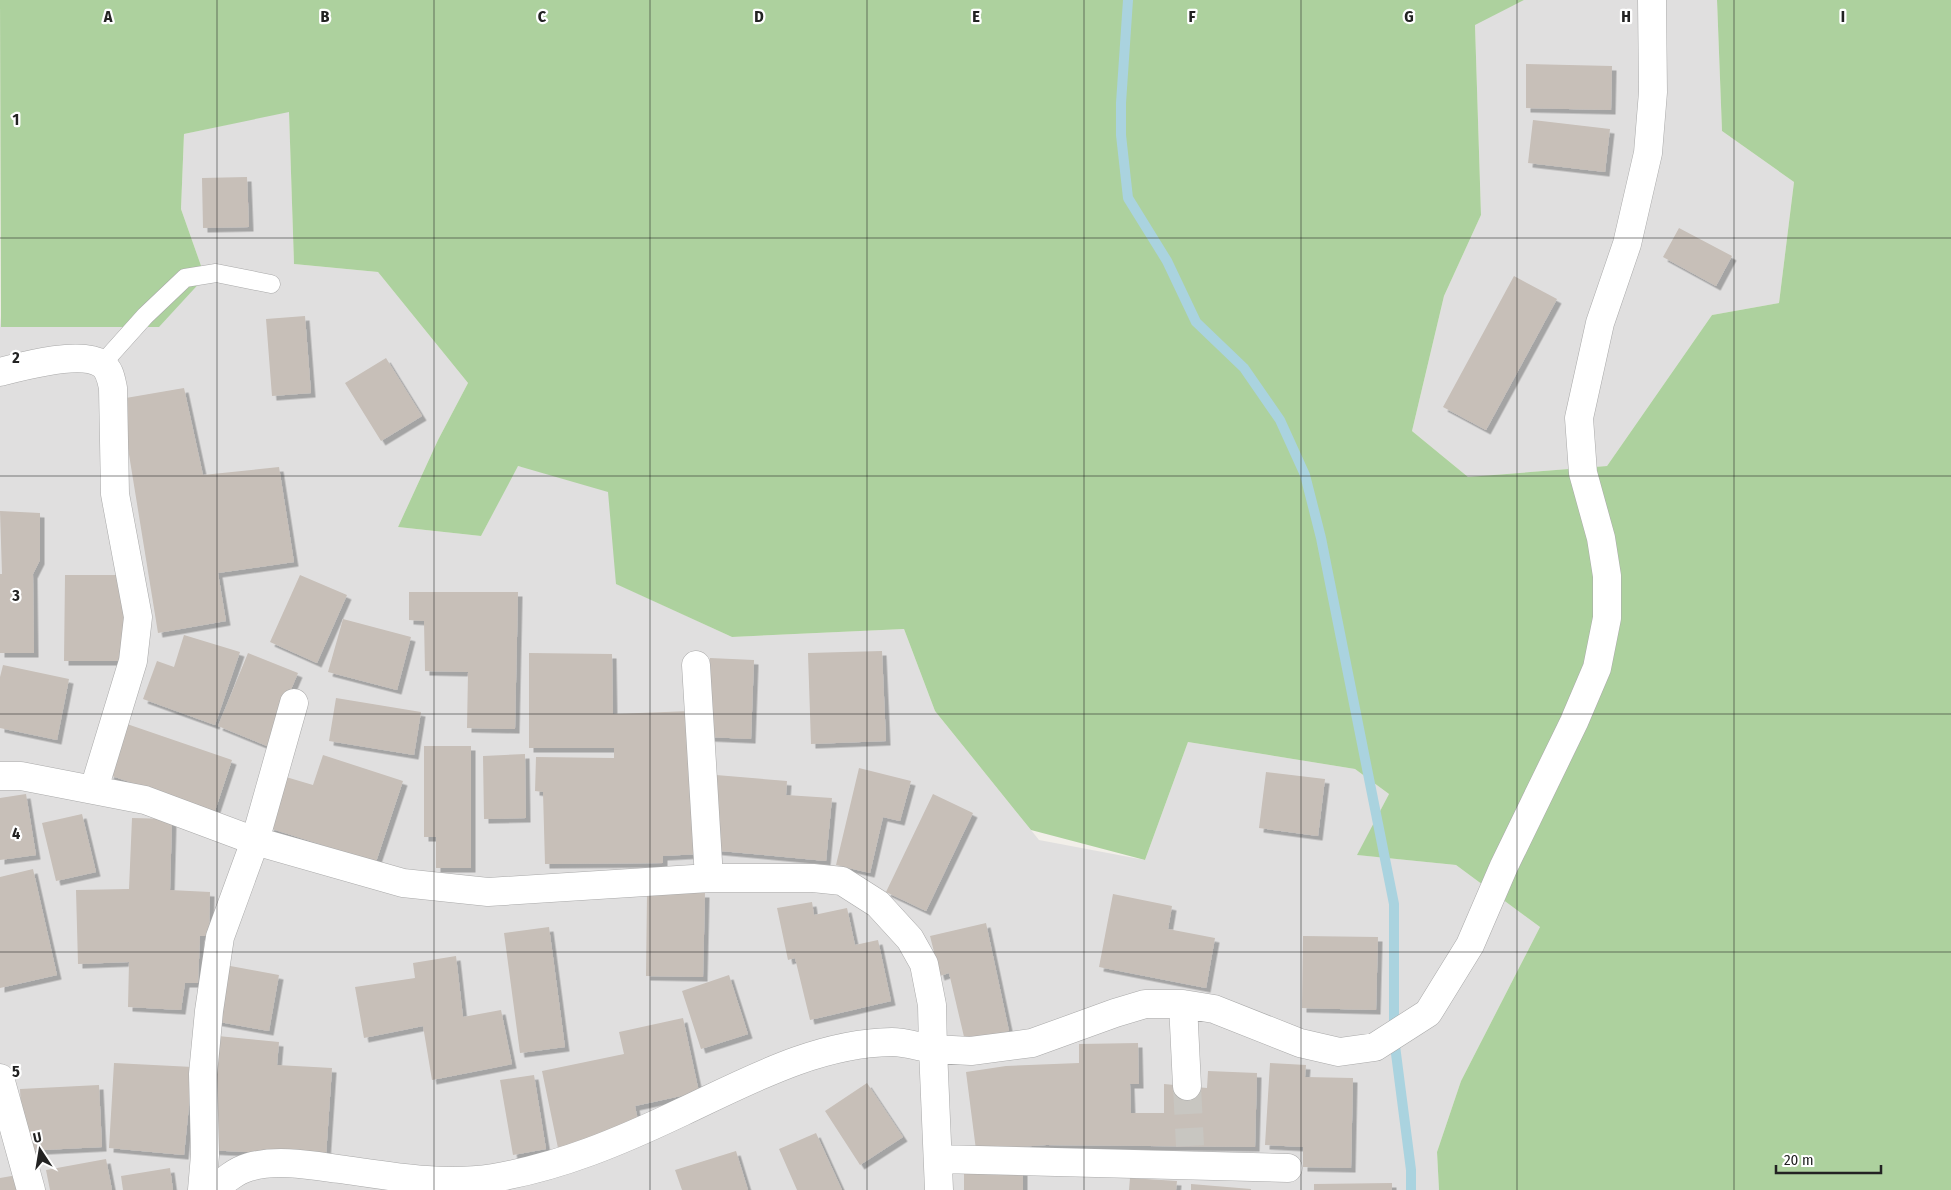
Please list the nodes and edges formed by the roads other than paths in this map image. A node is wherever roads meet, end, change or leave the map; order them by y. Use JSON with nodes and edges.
{"nodes":[{"id":1,"x":1652,"y":0,"type":"edge"},
{"id":2,"x":271,"y":284,"type":"dead end"},
{"id":3,"x":102,"y":364,"type":"junction"},
{"id":4,"x":0,"y":372,"type":"edge"},
{"id":5,"x":696,"y":665,"type":"dead end"},
{"id":6,"x":294,"y":703,"type":"dead end"},
{"id":7,"x":0,"y":776,"type":"edge"},
{"id":8,"x":94,"y":789,"type":"junction"},
{"id":9,"x":255,"y":841,"type":"junction"},
{"id":10,"x":709,"y":878,"type":"junction"},
{"id":11,"x":1183,"y":1004,"type":"junction"},
{"id":12,"x":933,"y":1049,"type":"junction"},
{"id":13,"x":0,"y":1078,"type":"edge"},
{"id":14,"x":1187,"y":1086,"type":"tunnel mouth"},
{"id":15,"x":939,"y":1159,"type":"junction"},
{"id":16,"x":1288,"y":1168,"type":"dead end"},
{"id":17,"x":31,"y":1190,"type":"edge"},
{"id":18,"x":202,"y":1190,"type":"edge"},
{"id":19,"x":214,"y":1190,"type":"edge"},
{"id":20,"x":939,"y":1190,"type":"edge"}],
"edges":[{"from":1,"to":11,"type":"street"},
{"from":2,"to":3,"type":"lane"},
{"from":3,"to":4,"type":"street"},
{"from":3,"to":8,"type":"street"},
{"from":5,"to":10,"type":"street"},
{"from":6,"to":9,"type":"street"},
{"from":7,"to":8,"type":"street"},
{"from":8,"to":9,"type":"street"},
{"from":9,"to":10,"type":"street"},
{"from":9,"to":18,"type":"street"},
{"from":10,"to":12,"type":"street"},
{"from":11,"to":12,"type":"street"},
{"from":11,"to":14,"type":"street"},
{"from":12,"to":15,"type":"street"},
{"from":12,"to":19,"type":"street"},
{"from":13,"to":17,"type":"street"},
{"from":15,"to":16,"type":"street"},
{"from":15,"to":20,"type":"street"}]}
